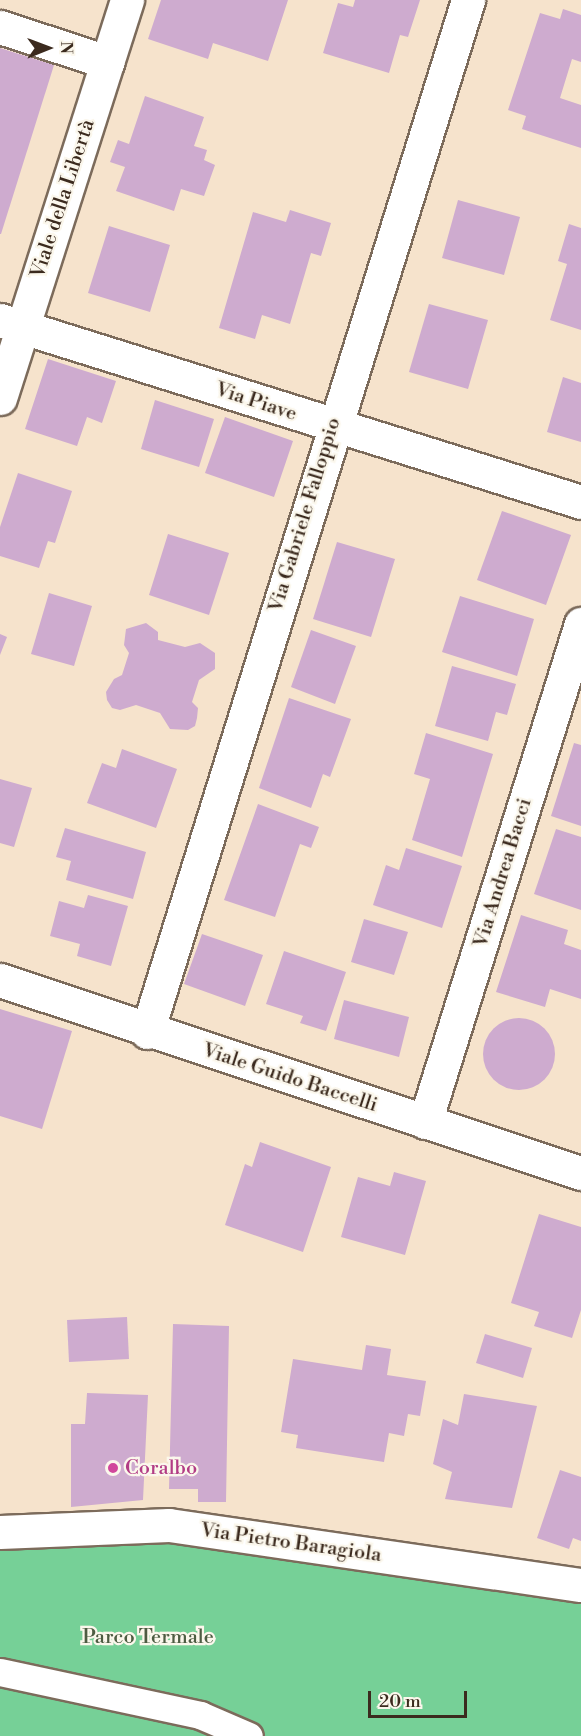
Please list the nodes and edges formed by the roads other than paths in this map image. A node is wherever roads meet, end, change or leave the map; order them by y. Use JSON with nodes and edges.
{"nodes":[{"id":1,"x":127,"y":0,"type":"edge"},
{"id":2,"x":468,"y":0,"type":"edge"},
{"id":3,"x":0,"y":27,"type":"edge"},
{"id":4,"x":107,"y":62,"type":"junction"},
{"id":5,"x":11,"y":323,"type":"edge"},
{"id":6,"x":0,"y":398,"type":"edge"},
{"id":7,"x":333,"y":426,"type":"junction"},
{"id":8,"x":581,"y":502,"type":"edge"},
{"id":9,"x":581,"y":624,"type":"edge"},
{"id":10,"x":0,"y":980,"type":"edge"},
{"id":11,"x":147,"y":1032,"type":"junction"},
{"id":12,"x":425,"y":1122,"type":"junction"},
{"id":13,"x":581,"y":1173,"type":"edge"},
{"id":14,"x":0,"y":1532,"type":"edge"},
{"id":15,"x":581,"y":1585,"type":"edge"},
{"id":16,"x":0,"y":1672,"type":"edge"},
{"id":17,"x":249,"y":1736,"type":"edge"}],
"edges":[{"from":1,"to":4,"type":"street","name":"Viale della Libertà"},
{"from":2,"to":7,"type":"street","name":"Via Gabriele Falloppio"},
{"from":3,"to":4,"type":"street"},
{"from":4,"to":5,"type":"street","name":"Viale della Libertà"},
{"from":5,"to":6,"type":"street","name":"Viale della Libertà"},
{"from":5,"to":7,"type":"street","name":"Via Piave"},
{"from":7,"to":8,"type":"street","name":"Via Piave"},
{"from":7,"to":11,"type":"street","name":"Via Gabriele Falloppio"},
{"from":9,"to":12,"type":"street","name":"Via Andrea Bacci"},
{"from":10,"to":11,"type":"street","name":"Viale Guido Baccelli"},
{"from":11,"to":12,"type":"street","name":"Viale Guido Baccelli"},
{"from":12,"to":13,"type":"street","name":"Viale Guido Baccelli"},
{"from":14,"to":15,"type":"street","name":"Via Pietro Baragiola"},
{"from":16,"to":17,"type":"street"}]}
